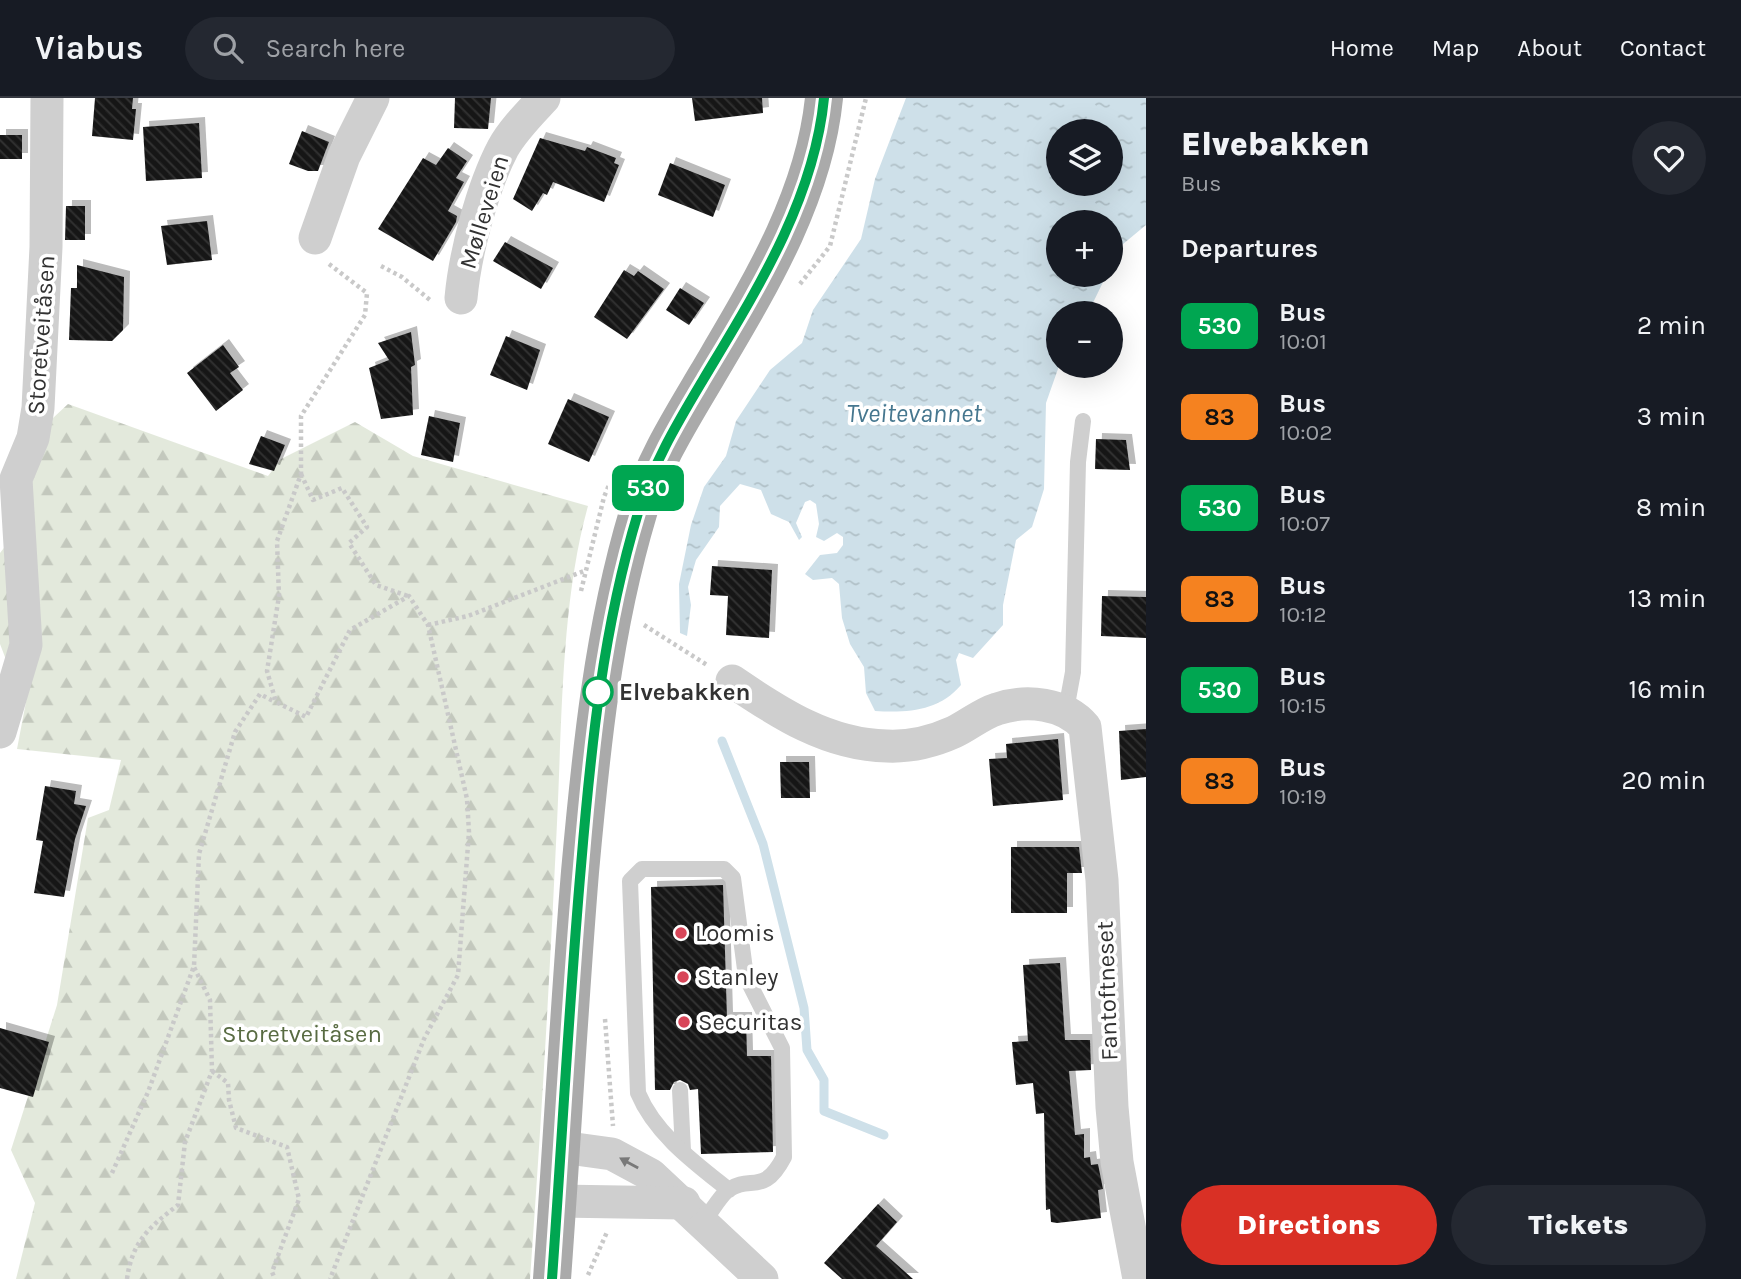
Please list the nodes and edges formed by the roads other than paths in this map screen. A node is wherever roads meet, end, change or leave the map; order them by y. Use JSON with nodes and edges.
{"nodes":[{"id":1,"x":47,"y":98,"type":"edge"},
{"id":2,"x":373,"y":98,"type":"edge"},
{"id":3,"x":544,"y":98,"type":"edge"},
{"id":4,"x":824,"y":98,"type":"edge"},
{"id":5,"x":315,"y":238,"type":"road end"},
{"id":6,"x":451,"y":300,"type":"road end"},
{"id":7,"x":1083,"y":421,"type":"dead end"},
{"id":8,"x":8,"y":480,"type":"edge"},
{"id":9,"x":732,"y":681,"type":"road end"},
{"id":10,"x":1066,"y":710,"type":"junction"},
{"id":11,"x":0,"y":732,"type":"edge"},
{"id":12,"x":680,"y":1090,"type":"dead end"},
{"id":13,"x":561,"y":1147,"type":"junction"},
{"id":14,"x":683,"y":1151,"type":"junction"},
{"id":15,"x":729,"y":1190,"type":"junction"},
{"id":16,"x":558,"y":1201,"type":"junction"},
{"id":17,"x":694,"y":1213,"type":"junction"},
{"id":18,"x":758,"y":1278,"type":"edge"},
{"id":19,"x":552,"y":1279,"type":"edge"},
{"id":20,"x":1139,"y":1279,"type":"edge"}],
"edges":[{"from":1,"to":8,"type":"street","name":"Storetveitåsen"},
{"from":2,"to":5,"type":"street"},
{"from":3,"to":6,"type":"street","name":"Mølleveien"},
{"from":4,"to":13,"type":"main road"},
{"from":7,"to":10,"type":"lane"},
{"from":8,"to":11,"type":"street","name":"Storetveitåsen"},
{"from":9,"to":10,"type":"street"},
{"from":10,"to":20,"type":"street","name":"Fantoftneset"},
{"from":12,"to":14,"type":"lane"},
{"from":13,"to":16,"type":"main road"},
{"from":17,"to":13,"type":"street","one_way":true},
{"from":14,"to":15,"type":"lane"},
{"from":14,"to":15,"type":"lane"},
{"from":15,"to":17,"type":"lane"},
{"from":16,"to":17,"type":"street"},
{"from":16,"to":19,"type":"main road"},
{"from":17,"to":18,"type":"street"}]}
